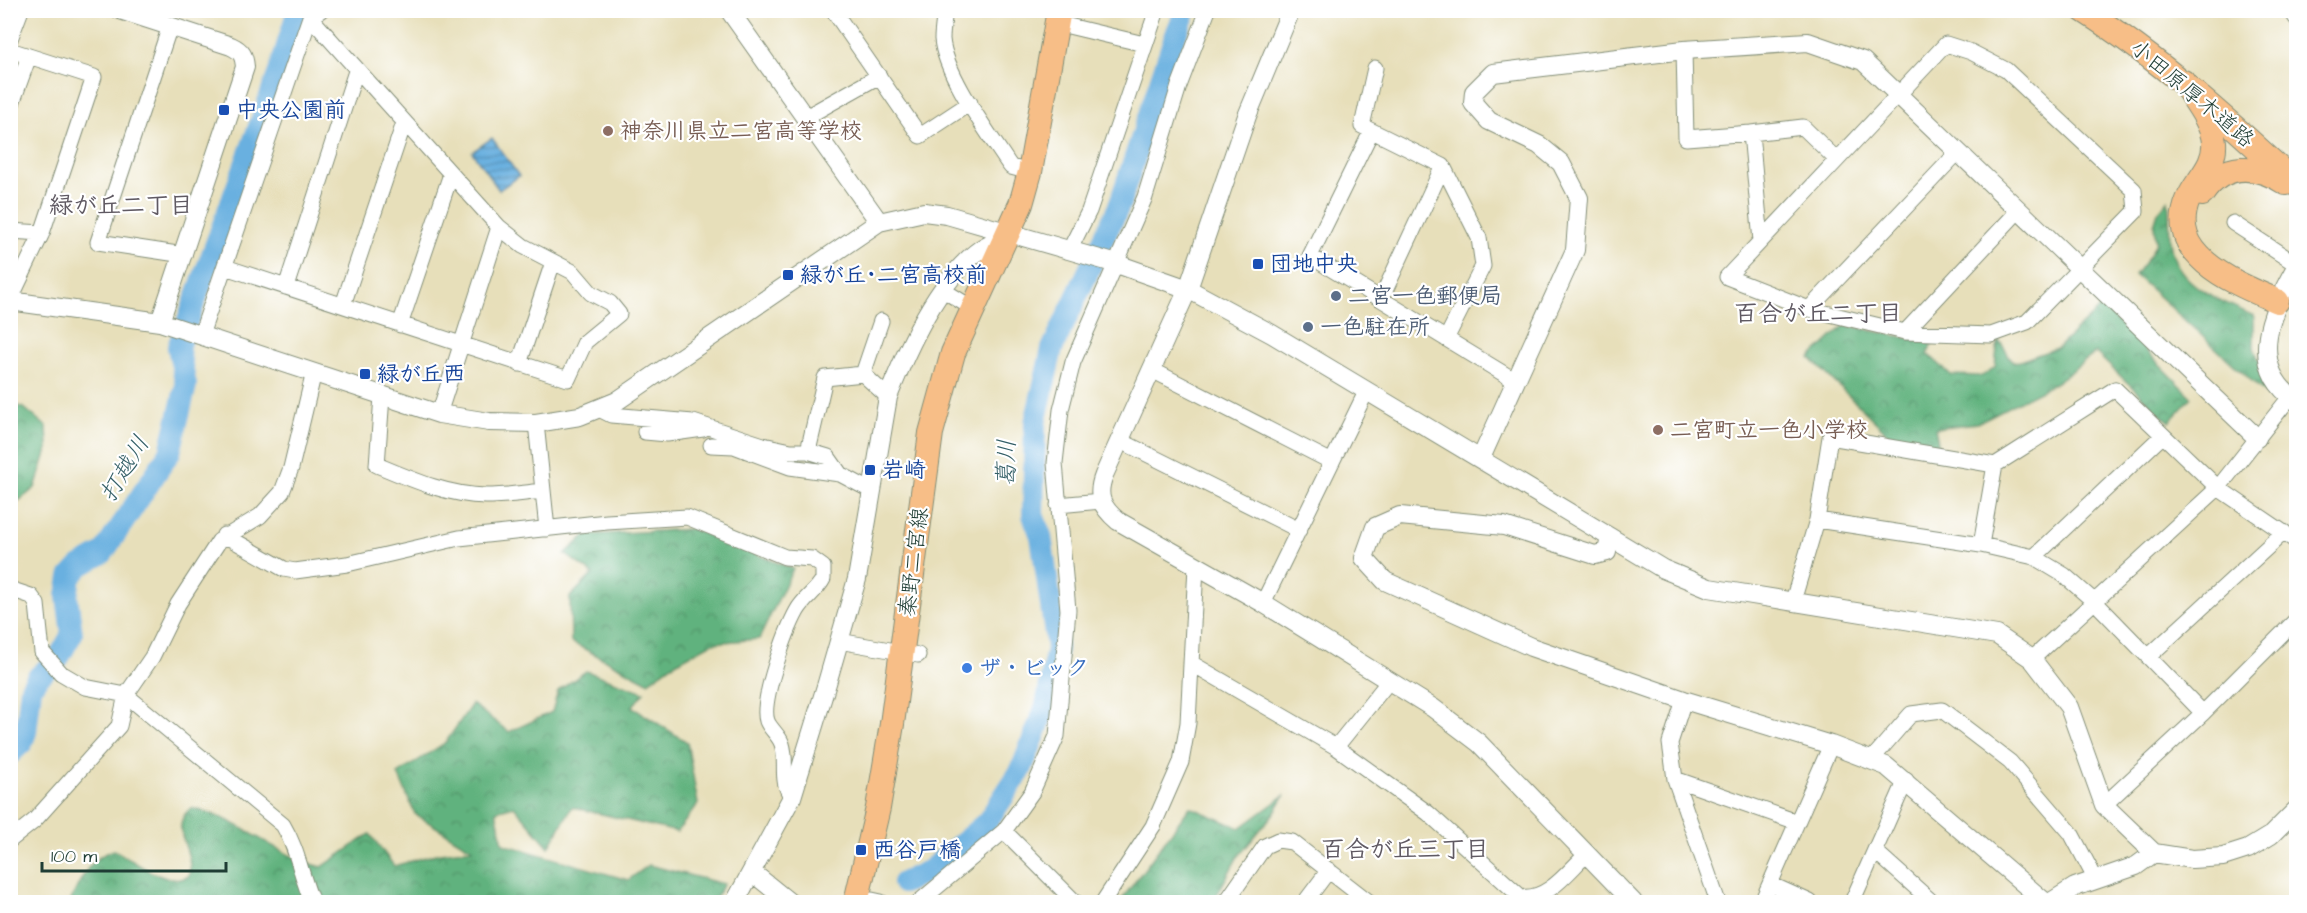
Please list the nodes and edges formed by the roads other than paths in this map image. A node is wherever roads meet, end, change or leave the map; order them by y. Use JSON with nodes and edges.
{"nodes":[{"id":1,"x":21,"y":10,"type":"edge"},
{"id":2,"x":120,"y":10,"type":"edge"},
{"id":3,"x":729,"y":10,"type":"edge"},
{"id":4,"x":833,"y":10,"type":"edge"},
{"id":5,"x":945,"y":10,"type":"edge"},
{"id":6,"x":1157,"y":10,"type":"edge"},
{"id":7,"x":1208,"y":10,"type":"edge"},
{"id":8,"x":1290,"y":10,"type":"edge"},
{"id":9,"x":2083,"y":10,"type":"edge"},
{"id":10,"x":2111,"y":10,"type":"edge"},
{"id":11,"x":2291,"y":10,"type":"edge"},
{"id":12,"x":140,"y":13,"type":"edge"},
{"id":13,"x":316,"y":14,"type":"edge"},
{"id":14,"x":1057,"y":17,"type":"edge"},
{"id":15,"x":2296,"y":18,"type":"edge"},
{"id":16,"x":170,"y":26,"type":"junction"},
{"id":17,"x":10,"y":39,"type":"edge"},
{"id":18,"x":1144,"y":44,"type":"junction"},
{"id":19,"x":10,"y":50,"type":"edge"},
{"id":20,"x":1684,"y":50,"type":"junction"},
{"id":21,"x":29,"y":56,"type":"junction"},
{"id":22,"x":1375,"y":68,"type":"dead end"},
{"id":23,"x":356,"y":71,"type":"junction"},
{"id":24,"x":879,"y":76,"type":"junction"},
{"id":25,"x":2183,"y":82,"type":"junction"},
{"id":26,"x":1898,"y":95,"type":"junction"},
{"id":27,"x":970,"y":103,"type":"junction"},
{"id":28,"x":10,"y":109,"type":"edge"},
{"id":29,"x":806,"y":117,"type":"junction"},
{"id":30,"x":404,"y":123,"type":"junction"},
{"id":31,"x":1371,"y":132,"type":"junction"},
{"id":32,"x":1751,"y":133,"type":"junction"},
{"id":33,"x":1958,"y":152,"type":"junction"},
{"id":34,"x":1837,"y":160,"type":"junction"},
{"id":35,"x":2296,"y":163,"type":"edge"},
{"id":36,"x":1443,"y":166,"type":"junction"},
{"id":37,"x":1030,"y":172,"type":"junction"},
{"id":38,"x":451,"y":174,"type":"junction"},
{"id":39,"x":2296,"y":184,"type":"edge"},
{"id":40,"x":2296,"y":190,"type":"edge"},
{"id":41,"x":2019,"y":210,"type":"junction"},
{"id":42,"x":879,"y":222,"type":"junction"},
{"id":43,"x":2233,"y":223,"type":"dead end"},
{"id":44,"x":499,"y":227,"type":"junction"},
{"id":45,"x":10,"y":231,"type":"edge"},
{"id":46,"x":42,"y":233,"type":"junction"},
{"id":47,"x":1010,"y":233,"type":"junction"},
{"id":48,"x":1761,"y":241,"type":"junction"},
{"id":49,"x":1074,"y":252,"type":"junction"},
{"id":50,"x":184,"y":255,"type":"junction"},
{"id":51,"x":553,"y":262,"type":"junction"},
{"id":52,"x":1113,"y":263,"type":"junction"},
{"id":53,"x":2296,"y":265,"type":"edge"},
{"id":54,"x":225,"y":267,"type":"junction"},
{"id":55,"x":2080,"y":269,"type":"junction"},
{"id":56,"x":286,"y":286,"type":"junction"},
{"id":57,"x":1188,"y":289,"type":"junction"},
{"id":58,"x":943,"y":290,"type":"junction"},
{"id":59,"x":1381,"y":299,"type":"junction"},
{"id":60,"x":10,"y":300,"type":"edge"},
{"id":61,"x":2277,"y":301,"type":"junction"},
{"id":62,"x":344,"y":305,"type":"junction"},
{"id":63,"x":972,"y":308,"type":"junction"},
{"id":64,"x":1809,"y":309,"type":"junction"},
{"id":65,"x":881,"y":321,"type":"dead end"},
{"id":66,"x":164,"y":323,"type":"junction"},
{"id":67,"x":400,"y":325,"type":"junction"},
{"id":68,"x":1905,"y":332,"type":"junction"},
{"id":69,"x":198,"y":334,"type":"junction"},
{"id":70,"x":1446,"y":339,"type":"junction"},
{"id":71,"x":460,"y":346,"type":"junction"},
{"id":72,"x":519,"y":364,"type":"junction"},
{"id":73,"x":1152,"y":370,"type":"junction"},
{"id":74,"x":314,"y":372,"type":"junction"},
{"id":75,"x":863,"y":374,"type":"junction"},
{"id":76,"x":1514,"y":380,"type":"junction"},
{"id":77,"x":1366,"y":390,"type":"junction"},
{"id":78,"x":382,"y":396,"type":"junction"},
{"id":79,"x":888,"y":397,"type":"junction"},
{"id":80,"x":2293,"y":399,"type":"edge"},
{"id":81,"x":597,"y":408,"type":"junction"},
{"id":82,"x":439,"y":414,"type":"junction"},
{"id":83,"x":536,"y":423,"type":"junction"},
{"id":84,"x":715,"y":429,"type":"junction"},
{"id":85,"x":645,"y":432,"type":"dead end"},
{"id":86,"x":2162,"y":436,"type":"junction"},
{"id":87,"x":2257,"y":438,"type":"junction"},
{"id":88,"x":1119,"y":440,"type":"junction"},
{"id":89,"x":711,"y":445,"type":"dead end"},
{"id":90,"x":808,"y":451,"type":"junction"},
{"id":91,"x":1481,"y":458,"type":"junction"},
{"id":92,"x":1332,"y":462,"type":"junction"},
{"id":93,"x":1995,"y":465,"type":"junction"},
{"id":94,"x":840,"y":474,"type":"junction"},
{"id":95,"x":2218,"y":489,"type":"junction"},
{"id":96,"x":543,"y":491,"type":"junction"},
{"id":97,"x":872,"y":491,"type":"junction"},
{"id":98,"x":1101,"y":501,"type":"junction"},
{"id":99,"x":1058,"y":505,"type":"junction"},
{"id":100,"x":1817,"y":520,"type":"junction"},
{"id":101,"x":547,"y":528,"type":"junction"},
{"id":102,"x":1299,"y":530,"type":"junction"},
{"id":103,"x":224,"y":535,"type":"junction"},
{"id":104,"x":1611,"y":537,"type":"junction"},
{"id":105,"x":2290,"y":537,"type":"edge"},
{"id":106,"x":1981,"y":545,"type":"junction"},
{"id":107,"x":2034,"y":557,"type":"junction"},
{"id":108,"x":1196,"y":566,"type":"junction"},
{"id":109,"x":10,"y":589,"type":"edge"},
{"id":110,"x":1793,"y":601,"type":"junction"},
{"id":111,"x":1263,"y":603,"type":"junction"},
{"id":112,"x":2096,"y":603,"type":"junction"},
{"id":113,"x":2296,"y":620,"type":"edge"},
{"id":114,"x":839,"y":641,"type":"junction"},
{"id":115,"x":910,"y":654,"type":"junction"},
{"id":116,"x":2148,"y":657,"type":"junction"},
{"id":117,"x":2032,"y":659,"type":"junction"},
{"id":118,"x":1191,"y":663,"type":"junction"},
{"id":119,"x":1389,"y":681,"type":"junction"},
{"id":120,"x":126,"y":695,"type":"junction"},
{"id":121,"x":1684,"y":700,"type":"junction"},
{"id":122,"x":2203,"y":713,"type":"junction"},
{"id":123,"x":1831,"y":745,"type":"junction"},
{"id":124,"x":1336,"y":747,"type":"junction"},
{"id":125,"x":1872,"y":759,"type":"junction"},
{"id":126,"x":1675,"y":779,"type":"junction"},
{"id":127,"x":1906,"y":780,"type":"junction"},
{"id":128,"x":792,"y":797,"type":"junction"},
{"id":129,"x":2104,"y":805,"type":"junction"},
{"id":130,"x":2296,"y":810,"type":"edge"},
{"id":131,"x":1797,"y":822,"type":"junction"},
{"id":132,"x":1004,"y":831,"type":"junction"},
{"id":133,"x":10,"y":840,"type":"edge"},
{"id":134,"x":1875,"y":850,"type":"junction"},
{"id":135,"x":2154,"y":853,"type":"junction"},
{"id":136,"x":1587,"y":854,"type":"junction"},
{"id":137,"x":1329,"y":870,"type":"junction"},
{"id":138,"x":753,"y":873,"type":"junction"},
{"id":139,"x":2096,"y":880,"type":"junction"},
{"id":140,"x":1770,"y":884,"type":"junction"},
{"id":141,"x":870,"y":902,"type":"edge"},
{"id":142,"x":312,"y":903,"type":"edge"},
{"id":143,"x":735,"y":903,"type":"edge"},
{"id":144,"x":789,"y":903,"type":"edge"},
{"id":145,"x":919,"y":903,"type":"edge"},
{"id":146,"x":1075,"y":903,"type":"edge"},
{"id":147,"x":1103,"y":903,"type":"edge"},
{"id":148,"x":1226,"y":903,"type":"edge"},
{"id":149,"x":1305,"y":903,"type":"edge"},
{"id":150,"x":1369,"y":903,"type":"edge"},
{"id":151,"x":1633,"y":903,"type":"edge"},
{"id":152,"x":1718,"y":903,"type":"edge"},
{"id":153,"x":1762,"y":903,"type":"edge"},
{"id":154,"x":1810,"y":903,"type":"edge"},
{"id":155,"x":1852,"y":903,"type":"edge"},
{"id":156,"x":1932,"y":903,"type":"edge"},
{"id":157,"x":2045,"y":903,"type":"edge"},
{"id":158,"x":2051,"y":903,"type":"edge"}],
"edges":[{"from":1,"to":17,"type":"street"},
{"from":2,"to":12,"type":"street"},
{"from":3,"to":29,"type":"street"},
{"from":4,"to":24,"type":"street"},
{"from":5,"to":27,"type":"street"},
{"from":6,"to":18,"type":"street"},
{"from":7,"to":52,"type":"street"},
{"from":8,"to":57,"type":"street"},
{"from":9,"to":25,"type":"main road","name":"小田原厚木道路"},
{"from":10,"to":35,"type":"main road","name":"小田原厚木道路"},
{"from":11,"to":15,"type":"street"},
{"from":12,"to":16,"type":"street"},
{"from":13,"to":23,"type":"street"},
{"from":13,"to":54,"type":"street"},
{"from":14,"to":18,"type":"street"},
{"from":14,"to":37,"type":"main road","name":"秦野二宮線"},
{"from":16,"to":50,"type":"street"},
{"from":16,"to":50,"type":"street"},
{"from":18,"to":49,"type":"street"},
{"from":19,"to":21,"type":"street"},
{"from":20,"to":26,"type":"street"},
{"from":20,"to":32,"type":"street"},
{"from":20,"to":76,"type":"street"},
{"from":21,"to":28,"type":"street"},
{"from":21,"to":46,"type":"street"},
{"from":22,"to":31,"type":"street"},
{"from":23,"to":30,"type":"street"},
{"from":23,"to":56,"type":"street"},
{"from":24,"to":27,"type":"street"},
{"from":24,"to":29,"type":"street"},
{"from":25,"to":39,"type":"main road","name":"小田原厚木道路"},
{"from":25,"to":61,"type":"main road"},
{"from":26,"to":33,"type":"street"},
{"from":26,"to":34,"type":"street"},
{"from":26,"to":55,"type":"street"},
{"from":27,"to":37,"type":"street"},
{"from":29,"to":42,"type":"street"},
{"from":30,"to":38,"type":"street"},
{"from":30,"to":62,"type":"street"},
{"from":31,"to":36,"type":"street"},
{"from":31,"to":59,"type":"street"},
{"from":32,"to":34,"type":"street"},
{"from":32,"to":48,"type":"street"},
{"from":33,"to":41,"type":"street"},
{"from":33,"to":64,"type":"street"},
{"from":34,"to":48,"type":"street"},
{"from":36,"to":59,"type":"street"},
{"from":36,"to":70,"type":"street"},
{"from":37,"to":47,"type":"main road","name":"秦野二宮線"},
{"from":38,"to":44,"type":"street"},
{"from":38,"to":67,"type":"street"},
{"from":40,"to":61,"type":"main road"},
{"from":41,"to":55,"type":"street"},
{"from":41,"to":68,"type":"street"},
{"from":42,"to":47,"type":"street"},
{"from":42,"to":81,"type":"street"},
{"from":43,"to":53,"type":"street"},
{"from":44,"to":51,"type":"street"},
{"from":44,"to":71,"type":"street"},
{"from":45,"to":46,"type":"street"},
{"from":46,"to":60,"type":"street"},
{"from":47,"to":49,"type":"street"},
{"from":47,"to":58,"type":"street"},
{"from":47,"to":63,"type":"main road","name":"秦野二宮線"},
{"from":47,"to":115,"type":"main road","name":"秦野二宮線"},
{"from":48,"to":64,"type":"street"},
{"from":49,"to":52,"type":"street"},
{"from":50,"to":66,"type":"street"},
{"from":51,"to":72,"type":"street"},
{"from":51,"to":72,"type":"street"},
{"from":52,"to":57,"type":"street"},
{"from":52,"to":99,"type":"street"},
{"from":53,"to":61,"type":"street"},
{"from":54,"to":56,"type":"street"},
{"from":54,"to":69,"type":"street"},
{"from":55,"to":68,"type":"street"},
{"from":55,"to":87,"type":"street"},
{"from":56,"to":62,"type":"street"},
{"from":57,"to":73,"type":"street"},
{"from":57,"to":77,"type":"street"},
{"from":58,"to":63,"type":"street"},
{"from":58,"to":79,"type":"street"},
{"from":59,"to":70,"type":"street"},
{"from":60,"to":66,"type":"street"},
{"from":61,"to":80,"type":"street"},
{"from":62,"to":67,"type":"street"},
{"from":63,"to":115,"type":"main road","name":"秦野二宮線"},
{"from":64,"to":68,"type":"street"},
{"from":65,"to":75,"type":"street"},
{"from":66,"to":69,"type":"street"},
{"from":67,"to":71,"type":"street"},
{"from":69,"to":74,"type":"street"},
{"from":70,"to":76,"type":"street"},
{"from":71,"to":72,"type":"street"},
{"from":71,"to":82,"type":"street"},
{"from":73,"to":88,"type":"street"},
{"from":73,"to":92,"type":"street"},
{"from":74,"to":78,"type":"street"},
{"from":74,"to":103,"type":"street"},
{"from":75,"to":79,"type":"street"},
{"from":75,"to":90,"type":"street"},
{"from":76,"to":91,"type":"street"},
{"from":77,"to":91,"type":"street"},
{"from":77,"to":92,"type":"street"},
{"from":78,"to":82,"type":"street"},
{"from":78,"to":96,"type":"street"},
{"from":79,"to":97,"type":"street"},
{"from":80,"to":87,"type":"street"},
{"from":81,"to":83,"type":"street"},
{"from":81,"to":84,"type":"street"},
{"from":82,"to":83,"type":"street"},
{"from":83,"to":96,"type":"street"},
{"from":84,"to":85,"type":"street"},
{"from":84,"to":90,"type":"street"},
{"from":86,"to":93,"type":"street"},
{"from":86,"to":95,"type":"street"},
{"from":86,"to":107,"type":"street"},
{"from":87,"to":95,"type":"street"},
{"from":88,"to":98,"type":"street"},
{"from":88,"to":102,"type":"street"},
{"from":89,"to":94,"type":"street"},
{"from":90,"to":94,"type":"street"},
{"from":91,"to":104,"type":"street"},
{"from":92,"to":102,"type":"street"},
{"from":93,"to":100,"type":"street"},
{"from":93,"to":106,"type":"street"},
{"from":94,"to":97,"type":"street"},
{"from":95,"to":105,"type":"street"},
{"from":95,"to":112,"type":"street"},
{"from":96,"to":101,"type":"street"},
{"from":97,"to":114,"type":"street"},
{"from":98,"to":99,"type":"street"},
{"from":98,"to":108,"type":"street"},
{"from":99,"to":132,"type":"street"},
{"from":100,"to":106,"type":"street"},
{"from":100,"to":110,"type":"street"},
{"from":101,"to":103,"type":"street"},
{"from":101,"to":128,"type":"street"},
{"from":102,"to":111,"type":"street"},
{"from":103,"to":120,"type":"street"},
{"from":104,"to":110,"type":"street"},
{"from":104,"to":121,"type":"street"},
{"from":105,"to":116,"type":"street"},
{"from":106,"to":107,"type":"street"},
{"from":107,"to":112,"type":"street"},
{"from":108,"to":111,"type":"street"},
{"from":108,"to":118,"type":"street"},
{"from":109,"to":120,"type":"street"},
{"from":110,"to":117,"type":"street"},
{"from":111,"to":119,"type":"street"},
{"from":112,"to":116,"type":"street"},
{"from":112,"to":117,"type":"street"},
{"from":113,"to":122,"type":"street"},
{"from":114,"to":115,"type":"street"},
{"from":114,"to":128,"type":"street"},
{"from":115,"to":141,"type":"main road","name":"秦野二宮線"},
{"from":116,"to":122,"type":"street"},
{"from":117,"to":129,"type":"street"},
{"from":118,"to":124,"type":"street"},
{"from":118,"to":147,"type":"street"},
{"from":119,"to":124,"type":"street"},
{"from":119,"to":136,"type":"street"},
{"from":120,"to":133,"type":"street"},
{"from":120,"to":142,"type":"street"},
{"from":121,"to":123,"type":"street"},
{"from":121,"to":126,"type":"street"},
{"from":122,"to":129,"type":"street"},
{"from":123,"to":125,"type":"street"},
{"from":123,"to":131,"type":"street"},
{"from":124,"to":136,"type":"street"},
{"from":125,"to":127,"type":"street"},
{"from":125,"to":139,"type":"street"},
{"from":126,"to":131,"type":"street"},
{"from":126,"to":152,"type":"street"},
{"from":127,"to":134,"type":"street"},
{"from":127,"to":157,"type":"street"},
{"from":128,"to":138,"type":"street"},
{"from":129,"to":135,"type":"street"},
{"from":130,"to":135,"type":"street"},
{"from":131,"to":140,"type":"street"},
{"from":132,"to":145,"type":"street"},
{"from":132,"to":146,"type":"street"},
{"from":134,"to":155,"type":"street"},
{"from":134,"to":156,"type":"street"},
{"from":135,"to":139,"type":"street"},
{"from":136,"to":151,"type":"street"},
{"from":137,"to":148,"type":"street"},
{"from":137,"to":149,"type":"street"},
{"from":137,"to":150,"type":"street"},
{"from":138,"to":143,"type":"street"},
{"from":138,"to":144,"type":"street"},
{"from":139,"to":158,"type":"street"},
{"from":140,"to":153,"type":"street"},
{"from":140,"to":154,"type":"street"}]}
